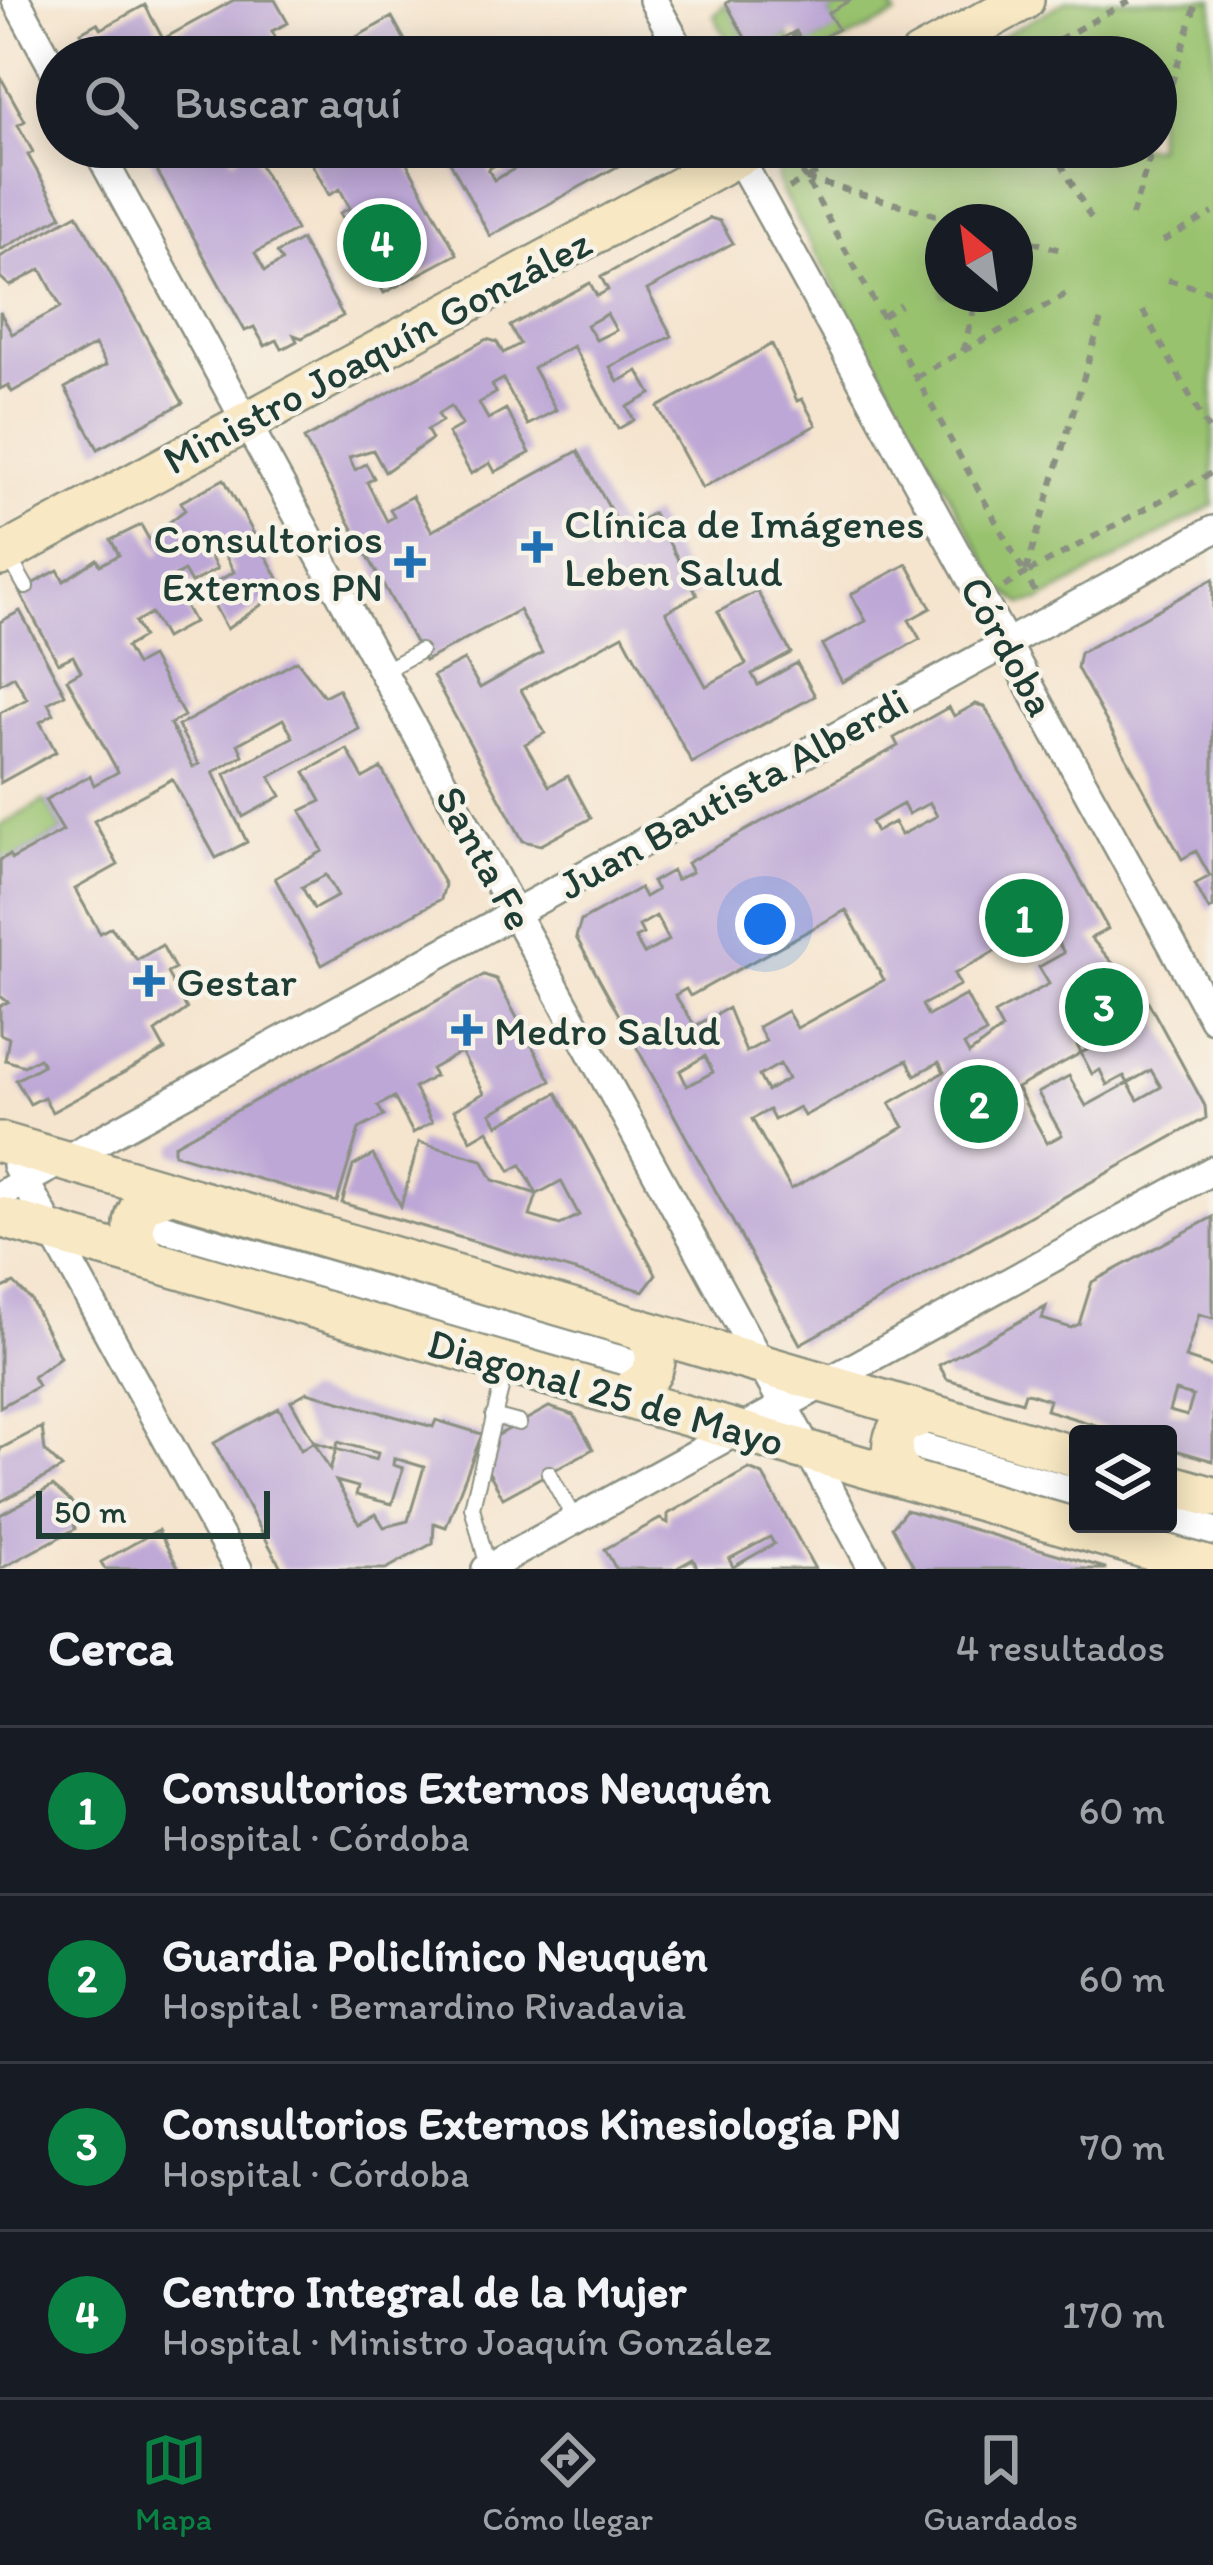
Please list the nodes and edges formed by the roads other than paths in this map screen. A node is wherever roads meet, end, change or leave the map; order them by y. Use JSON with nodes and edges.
{"nodes":[{"id":1,"x":16,"y":0,"type":"edge"},
{"id":2,"x":652,"y":0,"type":"edge"},
{"id":3,"x":1024,"y":0,"type":"edge"},
{"id":4,"x":672,"y":36,"type":"edge"},
{"id":5,"x":958,"y":36,"type":"edge"},
{"id":6,"x":36,"y":37,"type":"edge"},
{"id":7,"x":108,"y":168,"type":"edge"},
{"id":8,"x":720,"y":168,"type":"edge"},
{"id":9,"x":763,"y":168,"type":"edge"},
{"id":10,"x":247,"y":422,"type":"junction"},
{"id":11,"x":1213,"y":530,"type":"edge"},
{"id":12,"x":3,"y":554,"type":"edge"},
{"id":13,"x":26,"y":587,"type":"dead end"},
{"id":14,"x":1006,"y":643,"type":"junction"},
{"id":15,"x":420,"y":651,"type":"dead end"},
{"id":16,"x":382,"y":671,"type":"junction"},
{"id":17,"x":514,"y":913,"type":"junction"},
{"id":18,"x":1213,"y":1019,"type":"edge"},
{"id":19,"x":2,"y":1140,"type":"edge"},
{"id":20,"x":62,"y":1161,"type":"junction"},
{"id":21,"x":1213,"y":1170,"type":"edge"},
{"id":22,"x":13,"y":1188,"type":"edge"},
{"id":23,"x":0,"y":1217,"type":"edge"},
{"id":24,"x":161,"y":1227,"type":"junction"},
{"id":25,"x":53,"y":1232,"type":"junction"},
{"id":26,"x":628,"y":1362,"type":"junction"},
{"id":27,"x":507,"y":1364,"type":"junction"},
{"id":28,"x":761,"y":1364,"type":"junction"},
{"id":29,"x":826,"y":1383,"type":"junction"},
{"id":30,"x":784,"y":1406,"type":"junction"},
{"id":31,"x":493,"y":1416,"type":"junction"},
{"id":32,"x":519,"y":1423,"type":"dead end"},
{"id":33,"x":739,"y":1431,"type":"junction"},
{"id":34,"x":918,"y":1446,"type":"junction"},
{"id":35,"x":808,"y":1451,"type":"junction"},
{"id":36,"x":1069,"y":1456,"type":"edge"},
{"id":37,"x":549,"y":1473,"type":"dead end"},
{"id":38,"x":1177,"y":1487,"type":"edge"},
{"id":39,"x":1069,"y":1489,"type":"edge"},
{"id":40,"x":1213,"y":1497,"type":"edge"},
{"id":41,"x":574,"y":1520,"type":"junction"},
{"id":42,"x":1177,"y":1521,"type":"edge"},
{"id":43,"x":1213,"y":1531,"type":"edge"},
{"id":44,"x":487,"y":1568,"type":"edge"},
{"id":45,"x":1213,"y":1568,"type":"edge"},
{"id":46,"x":238,"y":1569,"type":"edge"},
{"id":47,"x":873,"y":1569,"type":"edge"}],
"edges":[{"from":1,"to":6,"type":"street"},
{"from":2,"to":4,"type":"street"},
{"from":3,"to":5,"type":"main road"},
{"from":7,"to":10,"type":"street","name":"Santa Fe"},
{"from":8,"to":10,"type":"main road","name":"Ministro Joaquín González"},
{"from":9,"to":14,"type":"street","name":"Córdoba"},
{"from":10,"to":12,"type":"main road","name":"Ministro Joaquín González"},
{"from":10,"to":16,"type":"street","name":"Santa Fe"},
{"from":11,"to":14,"type":"street","name":"Juan Bautista Alberdi"},
{"from":12,"to":13,"type":"lane"},
{"from":14,"to":17,"type":"street","name":"Juan Bautista Alberdi"},
{"from":14,"to":18,"type":"street","name":"Córdoba"},
{"from":15,"to":16,"type":"lane"},
{"from":16,"to":17,"type":"street","name":"Santa Fe"},
{"from":17,"to":20,"type":"street","name":"Juan Bautista Alberdi"},
{"from":17,"to":28,"type":"street","name":"Santa Fe"},
{"from":19,"to":20,"type":"main road","name":"Diagonal 25 de Mayo"},
{"from":19,"to":22,"type":"street"},
{"from":20,"to":22,"type":"street","name":"Juan Bautista Alberdi"},
{"from":20,"to":24,"type":"main road","name":"Diagonal 25 de Mayo"},
{"from":21,"to":29,"type":"street"},
{"from":22,"to":25,"type":"street"},
{"from":23,"to":25,"type":"main road","name":"Diagonal 25 de Mayo"},
{"from":24,"to":25,"type":"main road","name":"Diagonal 25 de Mayo"},
{"from":24,"to":26,"type":"main road","name":"Diagonal 25 de Mayo"},
{"from":24,"to":27,"type":"main road","name":"Diagonal 25 de Mayo"},
{"from":25,"to":46,"type":"street"},
{"from":26,"to":27,"type":"main road","name":"Diagonal 25 de Mayo"},
{"from":26,"to":28,"type":"main road","name":"Diagonal 25 de Mayo"},
{"from":26,"to":33,"type":"main road","name":"Diagonal 25 de Mayo"},
{"from":27,"to":31,"type":"lane"},
{"from":28,"to":29,"type":"main road","name":"Diagonal 25 de Mayo"},
{"from":28,"to":30,"type":"street","name":"Santa Fe"},
{"from":29,"to":30,"type":"street"},
{"from":29,"to":34,"type":"main road","name":"Diagonal 25 de Mayo"},
{"from":30,"to":33,"type":"street"},
{"from":30,"to":35,"type":"street","name":"Santa Fe"},
{"from":31,"to":32,"type":"lane"},
{"from":31,"to":44,"type":"lane"},
{"from":33,"to":35,"type":"main road","name":"Diagonal 25 de Mayo"},
{"from":33,"to":41,"type":"street"},
{"from":34,"to":35,"type":"main road","name":"Diagonal 25 de Mayo"},
{"from":34,"to":36,"type":"main road","name":"Diagonal 25 de Mayo"},
{"from":34,"to":39,"type":"street"},
{"from":34,"to":45,"type":"main road","name":"Diagonal 25 de Mayo"},
{"from":35,"to":47,"type":"street","name":"Santa Fe"},
{"from":37,"to":41,"type":"lane"},
{"from":38,"to":40,"type":"main road"},
{"from":41,"to":44,"type":"street"},
{"from":42,"to":43,"type":"street"}]}
